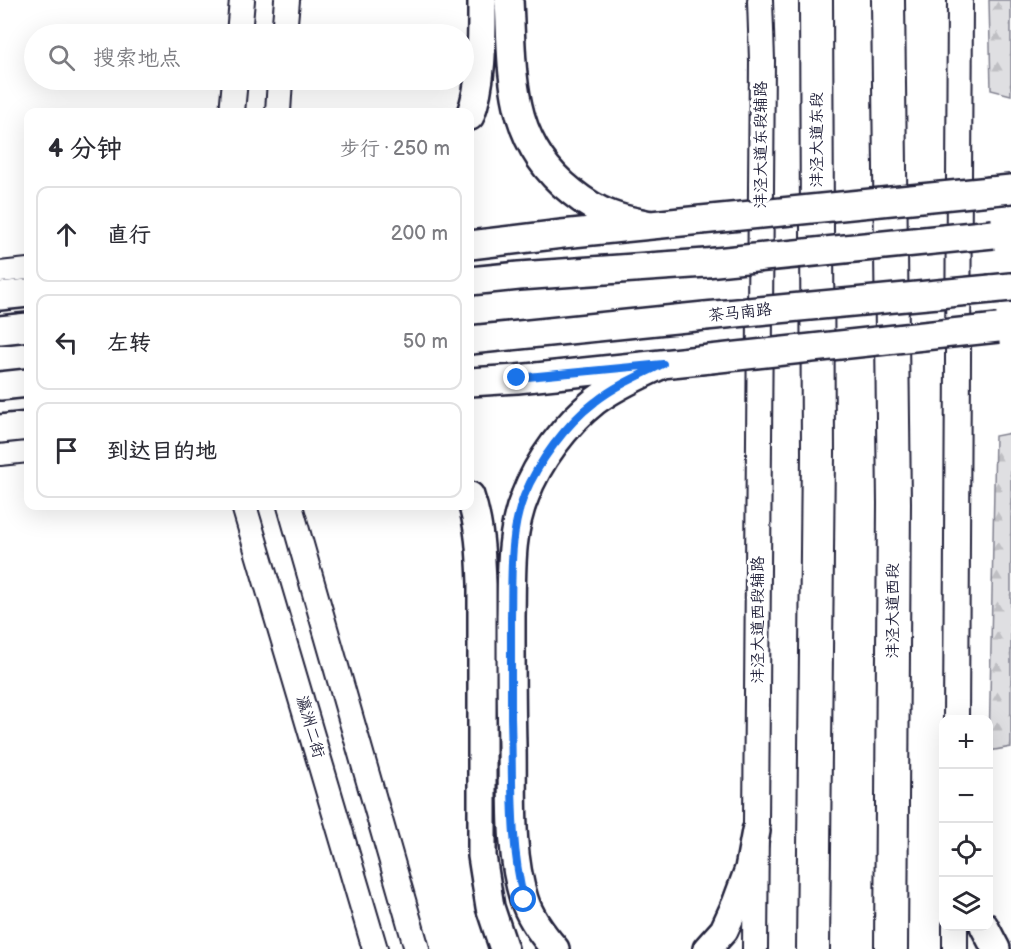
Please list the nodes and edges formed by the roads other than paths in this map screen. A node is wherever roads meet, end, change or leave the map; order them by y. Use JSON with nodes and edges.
{"nodes":[{"id":1,"x":242,"y":0,"type":"edge"},
{"id":2,"x":287,"y":0,"type":"edge"},
{"id":3,"x":482,"y":0,"type":"edge"},
{"id":4,"x":509,"y":0,"type":"edge"},
{"id":5,"x":760,"y":0,"type":"edge"},
{"id":6,"x":816,"y":0,"type":"edge"},
{"id":7,"x":888,"y":0,"type":"edge"},
{"id":8,"x":960,"y":0,"type":"edge"},
{"id":9,"x":240,"y":24,"type":"edge"},
{"id":10,"x":285,"y":24,"type":"edge"},
{"id":11,"x":234,"y":90,"type":"edge"},
{"id":12,"x":279,"y":90,"type":"edge"},
{"id":13,"x":232,"y":108,"type":"edge"},
{"id":14,"x":278,"y":108,"type":"edge"},
{"id":15,"x":473,"y":108,"type":"edge"},
{"id":16,"x":1001,"y":190,"type":"edge"},
{"id":17,"x":651,"y":225,"type":"junction"},
{"id":18,"x":1002,"y":234,"type":"edge"},
{"id":19,"x":474,"y":245,"type":"edge"},
{"id":20,"x":24,"y":269,"type":"edge"},
{"id":21,"x":0,"y":272,"type":"edge"},
{"id":22,"x":474,"y":281,"type":"edge"},
{"id":23,"x":1001,"y":288,"type":"edge"},
{"id":24,"x":760,"y":290,"type":"joint"},
{"id":25,"x":24,"y":293,"type":"edge"},
{"id":26,"x":0,"y":296,"type":"edge"},
{"id":27,"x":24,"y":327,"type":"edge"},
{"id":28,"x":1005,"y":327,"type":"edge"},
{"id":29,"x":0,"y":330,"type":"edge"},
{"id":30,"x":474,"y":339,"type":"edge"},
{"id":31,"x":663,"y":364,"type":"junction"},
{"id":32,"x":474,"y":382,"type":"edge"},
{"id":33,"x":24,"y":383,"type":"edge"},
{"id":34,"x":0,"y":386,"type":"edge"},
{"id":35,"x":24,"y":426,"type":"edge"},
{"id":36,"x":0,"y":429,"type":"edge"},
{"id":37,"x":24,"y":452,"type":"edge"},
{"id":38,"x":0,"y":455,"type":"edge"},
{"id":39,"x":245,"y":510,"type":"edge"},
{"id":40,"x":291,"y":510,"type":"edge"},
{"id":41,"x":474,"y":510,"type":"edge"},
{"id":42,"x":956,"y":715,"type":"edge"},
{"id":43,"x":756,"y":831,"type":"junction"},
{"id":44,"x":955,"y":931,"type":"edge"},
{"id":45,"x":986,"y":931,"type":"edge"},
{"id":46,"x":375,"y":949,"type":"edge"},
{"id":47,"x":417,"y":949,"type":"edge"},
{"id":48,"x":504,"y":949,"type":"edge"},
{"id":49,"x":555,"y":949,"type":"edge"},
{"id":50,"x":707,"y":949,"type":"edge"},
{"id":51,"x":755,"y":949,"type":"edge"},
{"id":52,"x":813,"y":949,"type":"edge"},
{"id":53,"x":891,"y":949,"type":"edge"},
{"id":54,"x":955,"y":949,"type":"edge"},
{"id":55,"x":996,"y":949,"type":"edge"}],
"edges":[{"from":1,"to":9,"type":"street"},
{"from":2,"to":10,"type":"street"},
{"from":3,"to":15,"type":"main road"},
{"from":4,"to":17,"type":"main road"},
{"from":5,"to":24,"type":"street","name":"沣泾大道东段辅路"},
{"from":6,"to":52,"type":"main road","name":"沣泾大道东段"},
{"from":7,"to":53,"type":"main road","name":"沣泾大道西段"},
{"from":8,"to":42,"type":"street"},
{"from":11,"to":13,"type":"street"},
{"from":12,"to":14,"type":"street"},
{"from":16,"to":17,"type":"main road","bridge":true},
{"from":17,"to":19,"type":"main road"},
{"from":18,"to":22,"type":"main road","bridge":true},
{"from":20,"to":21,"type":"street"},
{"from":23,"to":30,"type":"main road","name":"茶马南路","bridge":true},
{"from":24,"to":43,"type":"street","name":"沣泾大道西段辅路"},
{"from":25,"to":26,"type":"main road"},
{"from":27,"to":29,"type":"main road"},
{"from":28,"to":31,"type":"main road","bridge":true},
{"from":31,"to":32,"type":"main road"},
{"from":31,"to":49,"type":"main road"},
{"from":33,"to":34,"type":"main road"},
{"from":35,"to":36,"type":"main road"},
{"from":37,"to":38,"type":"street"},
{"from":39,"to":46,"type":"street","name":"瀛洲二街"},
{"from":40,"to":47,"type":"street"},
{"from":41,"to":48,"type":"main road"},
{"from":43,"to":50,"type":"main road"},
{"from":43,"to":51,"type":"street","name":"沣泾大道西段辅路"},
{"from":44,"to":54,"type":"street"},
{"from":45,"to":55,"type":"main road"}]}
